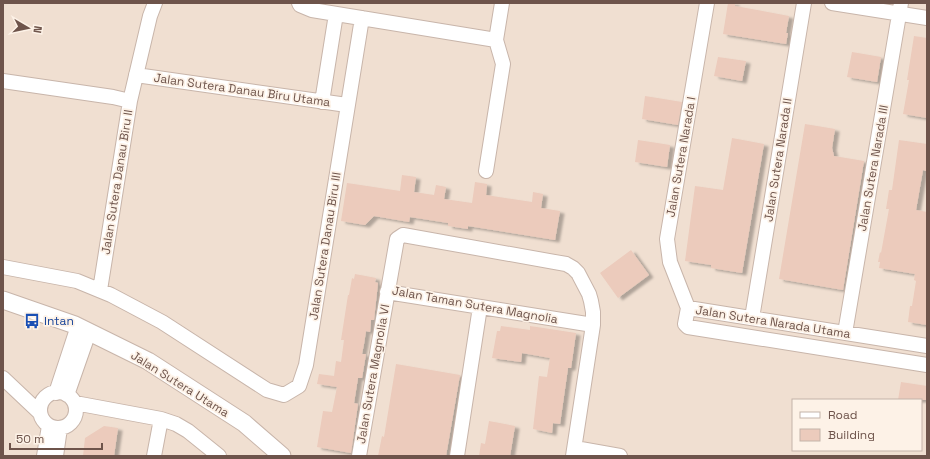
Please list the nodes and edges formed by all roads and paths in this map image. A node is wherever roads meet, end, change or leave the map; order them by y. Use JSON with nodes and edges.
{"nodes":[{"id":1,"x":155,"y":3,"type":"edge"},
{"id":2,"x":299,"y":3,"type":"edge"},
{"id":3,"x":502,"y":3,"type":"edge"},
{"id":4,"x":707,"y":3,"type":"edge"},
{"id":5,"x":804,"y":3,"type":"edge"},
{"id":6,"x":832,"y":3,"type":"edge"},
{"id":7,"x":900,"y":8,"type":"edge"},
{"id":8,"x":336,"y":14,"type":"junction"},
{"id":9,"x":362,"y":18,"type":"junction"},
{"id":10,"x":927,"y":18,"type":"edge"},
{"id":11,"x":496,"y":40,"type":"junction"},
{"id":12,"x":136,"y":75,"type":"junction"},
{"id":13,"x":3,"y":81,"type":"edge"},
{"id":14,"x":130,"y":102,"type":"junction"},
{"id":15,"x":322,"y":102,"type":"junction"},
{"id":16,"x":347,"y":105,"type":"junction"},
{"id":17,"x":486,"y":171,"type":"dead end"},
{"id":18,"x":3,"y":266,"type":"edge"},
{"id":19,"x":100,"y":290,"type":"junction"},
{"id":20,"x":387,"y":292,"type":"junction"},
{"id":21,"x":3,"y":300,"type":"edge"},
{"id":22,"x":480,"y":307,"type":"junction"},
{"id":23,"x":688,"y":308,"type":"junction"},
{"id":24,"x":752,"y":318,"type":"junction"},
{"id":25,"x":593,"y":326,"type":"junction"},
{"id":26,"x":83,"y":329,"type":"junction"},
{"id":27,"x":845,"y":333,"type":"junction"},
{"id":28,"x":927,"y":346,"type":"edge"},
{"id":29,"x":927,"y":365,"type":"edge"},
{"id":30,"x":3,"y":378,"type":"edge"},
{"id":31,"x":3,"y":393,"type":"edge"},
{"id":32,"x":21,"y":395,"type":"junction"},
{"id":33,"x":64,"y":400,"type":"junction"},
{"id":34,"x":40,"y":413,"type":"junction"},
{"id":35,"x":161,"y":419,"type":"junction"},
{"id":36,"x":55,"y":427,"type":"junction"},
{"id":37,"x":574,"y":452,"type":"edge"},
{"id":38,"x":44,"y":456,"type":"edge"},
{"id":39,"x":56,"y":456,"type":"edge"},
{"id":40,"x":154,"y":456,"type":"edge"},
{"id":41,"x":219,"y":456,"type":"edge"},
{"id":42,"x":282,"y":456,"type":"edge"},
{"id":43,"x":359,"y":456,"type":"edge"},
{"id":44,"x":457,"y":456,"type":"edge"},
{"id":45,"x":620,"y":456,"type":"edge"}],
"edges":[{"from":1,"to":12,"type":"street","name":"Jalan Sutera Danau Biru II"},
{"from":2,"to":8,"type":"street"},
{"from":3,"to":11,"type":"street"},
{"from":4,"to":23,"type":"street","name":"Jalan Sutera Narada I"},
{"from":5,"to":24,"type":"street","name":"Jalan Sutera Narada II"},
{"from":6,"to":7,"type":"street"},
{"from":7,"to":10,"type":"street"},
{"from":7,"to":27,"type":"street","name":"Jalan Sutera Narada III"},
{"from":8,"to":9,"type":"street"},
{"from":8,"to":15,"type":"street"},
{"from":9,"to":11,"type":"street"},
{"from":9,"to":16,"type":"street","name":"Jalan Sutera Danau Biru III"},
{"from":11,"to":17,"type":"street"},
{"from":12,"to":14,"type":"street","name":"Jalan Sutera Danau Biru II"},
{"from":12,"to":15,"type":"street","name":"Jalan Sutera Danau Biru Utama"},
{"from":13,"to":14,"type":"street"},
{"from":14,"to":19,"type":"street","name":"Jalan Sutera Danau Biru II"},
{"from":15,"to":16,"type":"street","name":"Jalan Sutera Danau Biru Utama"},
{"from":16,"to":19,"type":"street","name":"Jalan Sutera Danau Biru III"},
{"from":18,"to":19,"type":"street"},
{"from":20,"to":22,"type":"street","name":"Jalan Taman Sutera Magnolia"},
{"from":20,"to":25,"type":"street","name":"Jalan Taman Sutera Magnolia"},
{"from":20,"to":43,"type":"street","name":"Jalan Sutera Magnolia VI"},
{"from":21,"to":26,"type":"street","name":"Jalan Sutera Utama"},
{"from":22,"to":25,"type":"street","name":"Jalan Taman Sutera Magnolia"},
{"from":22,"to":44,"type":"street"},
{"from":23,"to":24,"type":"street","name":"Jalan Sutera Narada Utama"},
{"from":23,"to":29,"type":"street","name":"Jalan Sutera Narada Utama"},
{"from":24,"to":27,"type":"street","name":"Jalan Sutera Narada Utama"},
{"from":25,"to":37,"type":"street","name":"Jalan Taman Sutera Magnolia"},
{"from":26,"to":33,"type":"street"},
{"from":26,"to":42,"type":"street","name":"Jalan Sutera Utama"},
{"from":27,"to":28,"type":"street","name":"Jalan Sutera Narada Utama"},
{"from":30,"to":32,"type":"street"},
{"from":31,"to":32,"type":"street"},
{"from":32,"to":33,"type":"street"},
{"from":32,"to":34,"type":"street"},
{"from":33,"to":34,"type":"street"},
{"from":33,"to":35,"type":"street"},
{"from":33,"to":36,"type":"street"},
{"from":34,"to":36,"type":"street"},
{"from":35,"to":40,"type":"street"},
{"from":35,"to":41,"type":"street"},
{"from":36,"to":38,"type":"street"},
{"from":36,"to":39,"type":"street"},
{"from":37,"to":45,"type":"street","name":"Jalan Taman Sutera Magnolia"}]}
